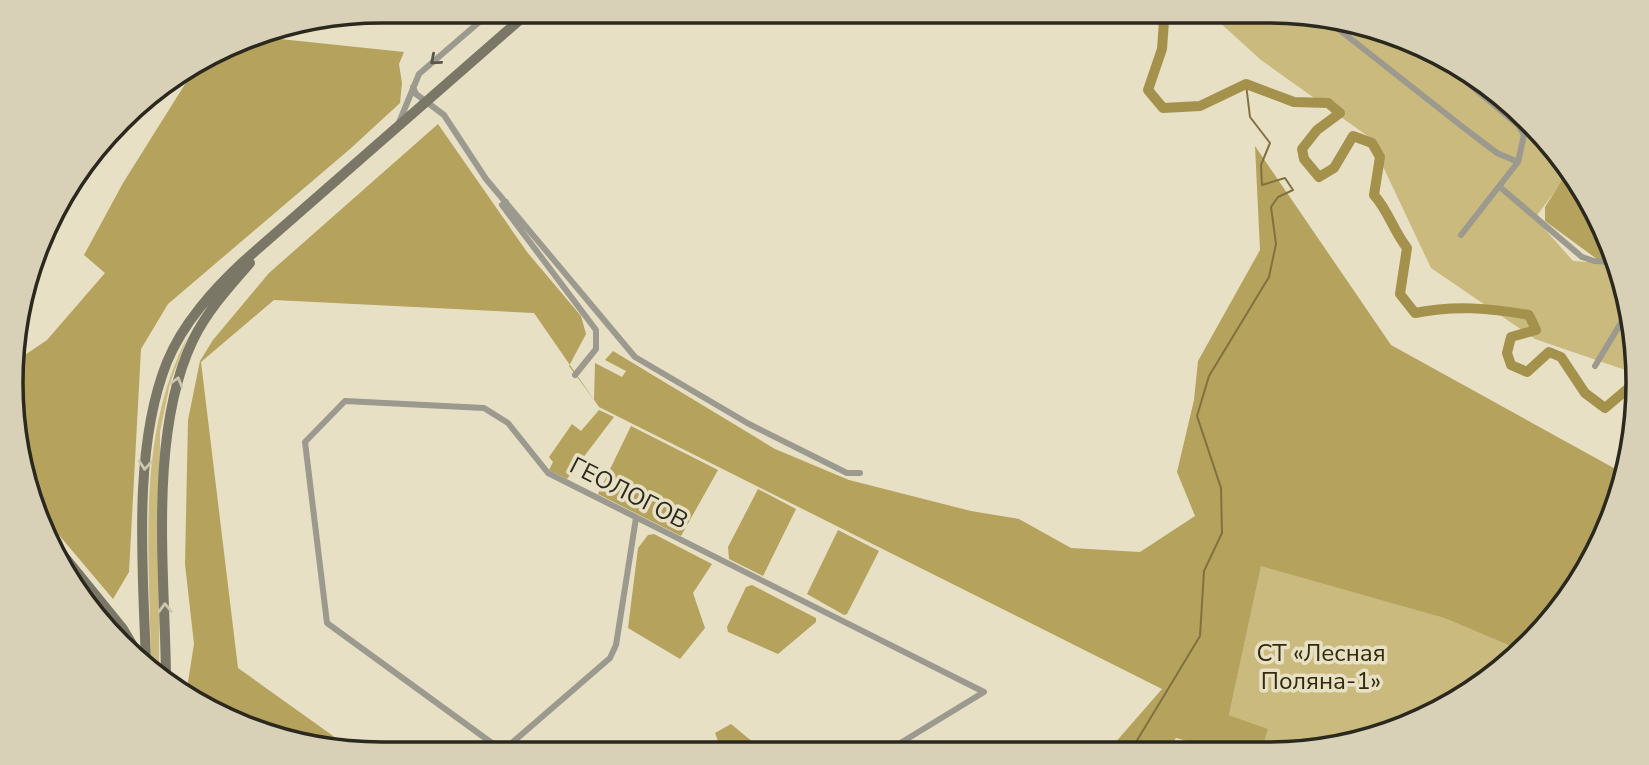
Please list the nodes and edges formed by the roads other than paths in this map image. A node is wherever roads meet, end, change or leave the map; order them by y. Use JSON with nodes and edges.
{"nodes":[{"id":1,"x":477,"y":23,"type":"edge"},
{"id":2,"x":516,"y":23,"type":"edge"},
{"id":3,"x":1342,"y":31,"type":"edge"},
{"id":4,"x":413,"y":87,"type":"junction"},
{"id":5,"x":1477,"y":90,"type":"edge"},
{"id":6,"x":428,"y":103,"type":"junction"},
{"id":7,"x":1516,"y":124,"type":"edge"},
{"id":8,"x":1518,"y":125,"type":"edge"},
{"id":9,"x":395,"y":131,"type":"junction"},
{"id":10,"x":1518,"y":162,"type":"junction"},
{"id":11,"x":1500,"y":187,"type":"junction"},
{"id":12,"x":506,"y":202,"type":"junction"},
{"id":13,"x":1461,"y":235,"type":"dead end"},
{"id":14,"x":268,"y":242,"type":"junction"},
{"id":15,"x":1605,"y":260,"type":"edge"},
{"id":16,"x":1621,"y":323,"type":"edge"},
{"id":17,"x":1595,"y":366,"type":"dead end"},
{"id":18,"x":575,"y":375,"type":"dead end"},
{"id":19,"x":860,"y":473,"type":"dead end"},
{"id":20,"x":636,"y":518,"type":"junction"},
{"id":21,"x":105,"y":612,"type":"edge"},
{"id":22,"x":145,"y":618,"type":"junction"},
{"id":23,"x":123,"y":629,"type":"junction"},
{"id":24,"x":128,"y":637,"type":"edge"},
{"id":25,"x":144,"y":652,"type":"edge"},
{"id":26,"x":166,"y":670,"type":"edge"},
{"id":27,"x":488,"y":742,"type":"edge"},
{"id":28,"x":515,"y":742,"type":"edge"},
{"id":29,"x":902,"y":742,"type":"edge"}],
"edges":[{"from":1,"to":4,"type":"street","one_way":true},
{"from":2,"to":6,"type":"main road"},
{"from":3,"to":10,"type":"street"},
{"from":4,"to":6,"type":"street"},
{"from":4,"to":9,"type":"street"},
{"from":5,"to":7,"type":"street"},
{"from":6,"to":9,"type":"main road"},
{"from":6,"to":12,"type":"street"},
{"from":8,"to":10,"type":"street"},
{"from":9,"to":14,"type":"main road"},
{"from":10,"to":11,"type":"street"},
{"from":11,"to":13,"type":"street"},
{"from":11,"to":15,"type":"street"},
{"from":12,"to":18,"type":"street"},
{"from":12,"to":19,"type":"street"},
{"from":14,"to":22,"type":"main road","one_way":true},
{"from":26,"to":14,"type":"main road","one_way":true},
{"from":16,"to":17,"type":"street"},
{"from":20,"to":27,"type":"street","name":"ГЕОЛОГОВ"},
{"from":20,"to":28,"type":"street"},
{"from":20,"to":29,"type":"street","name":"ГЕОЛОГОВ"},
{"from":21,"to":23,"type":"main road"},
{"from":22,"to":23,"type":"main road"},
{"from":22,"to":25,"type":"main road"},
{"from":23,"to":24,"type":"main road"}]}
